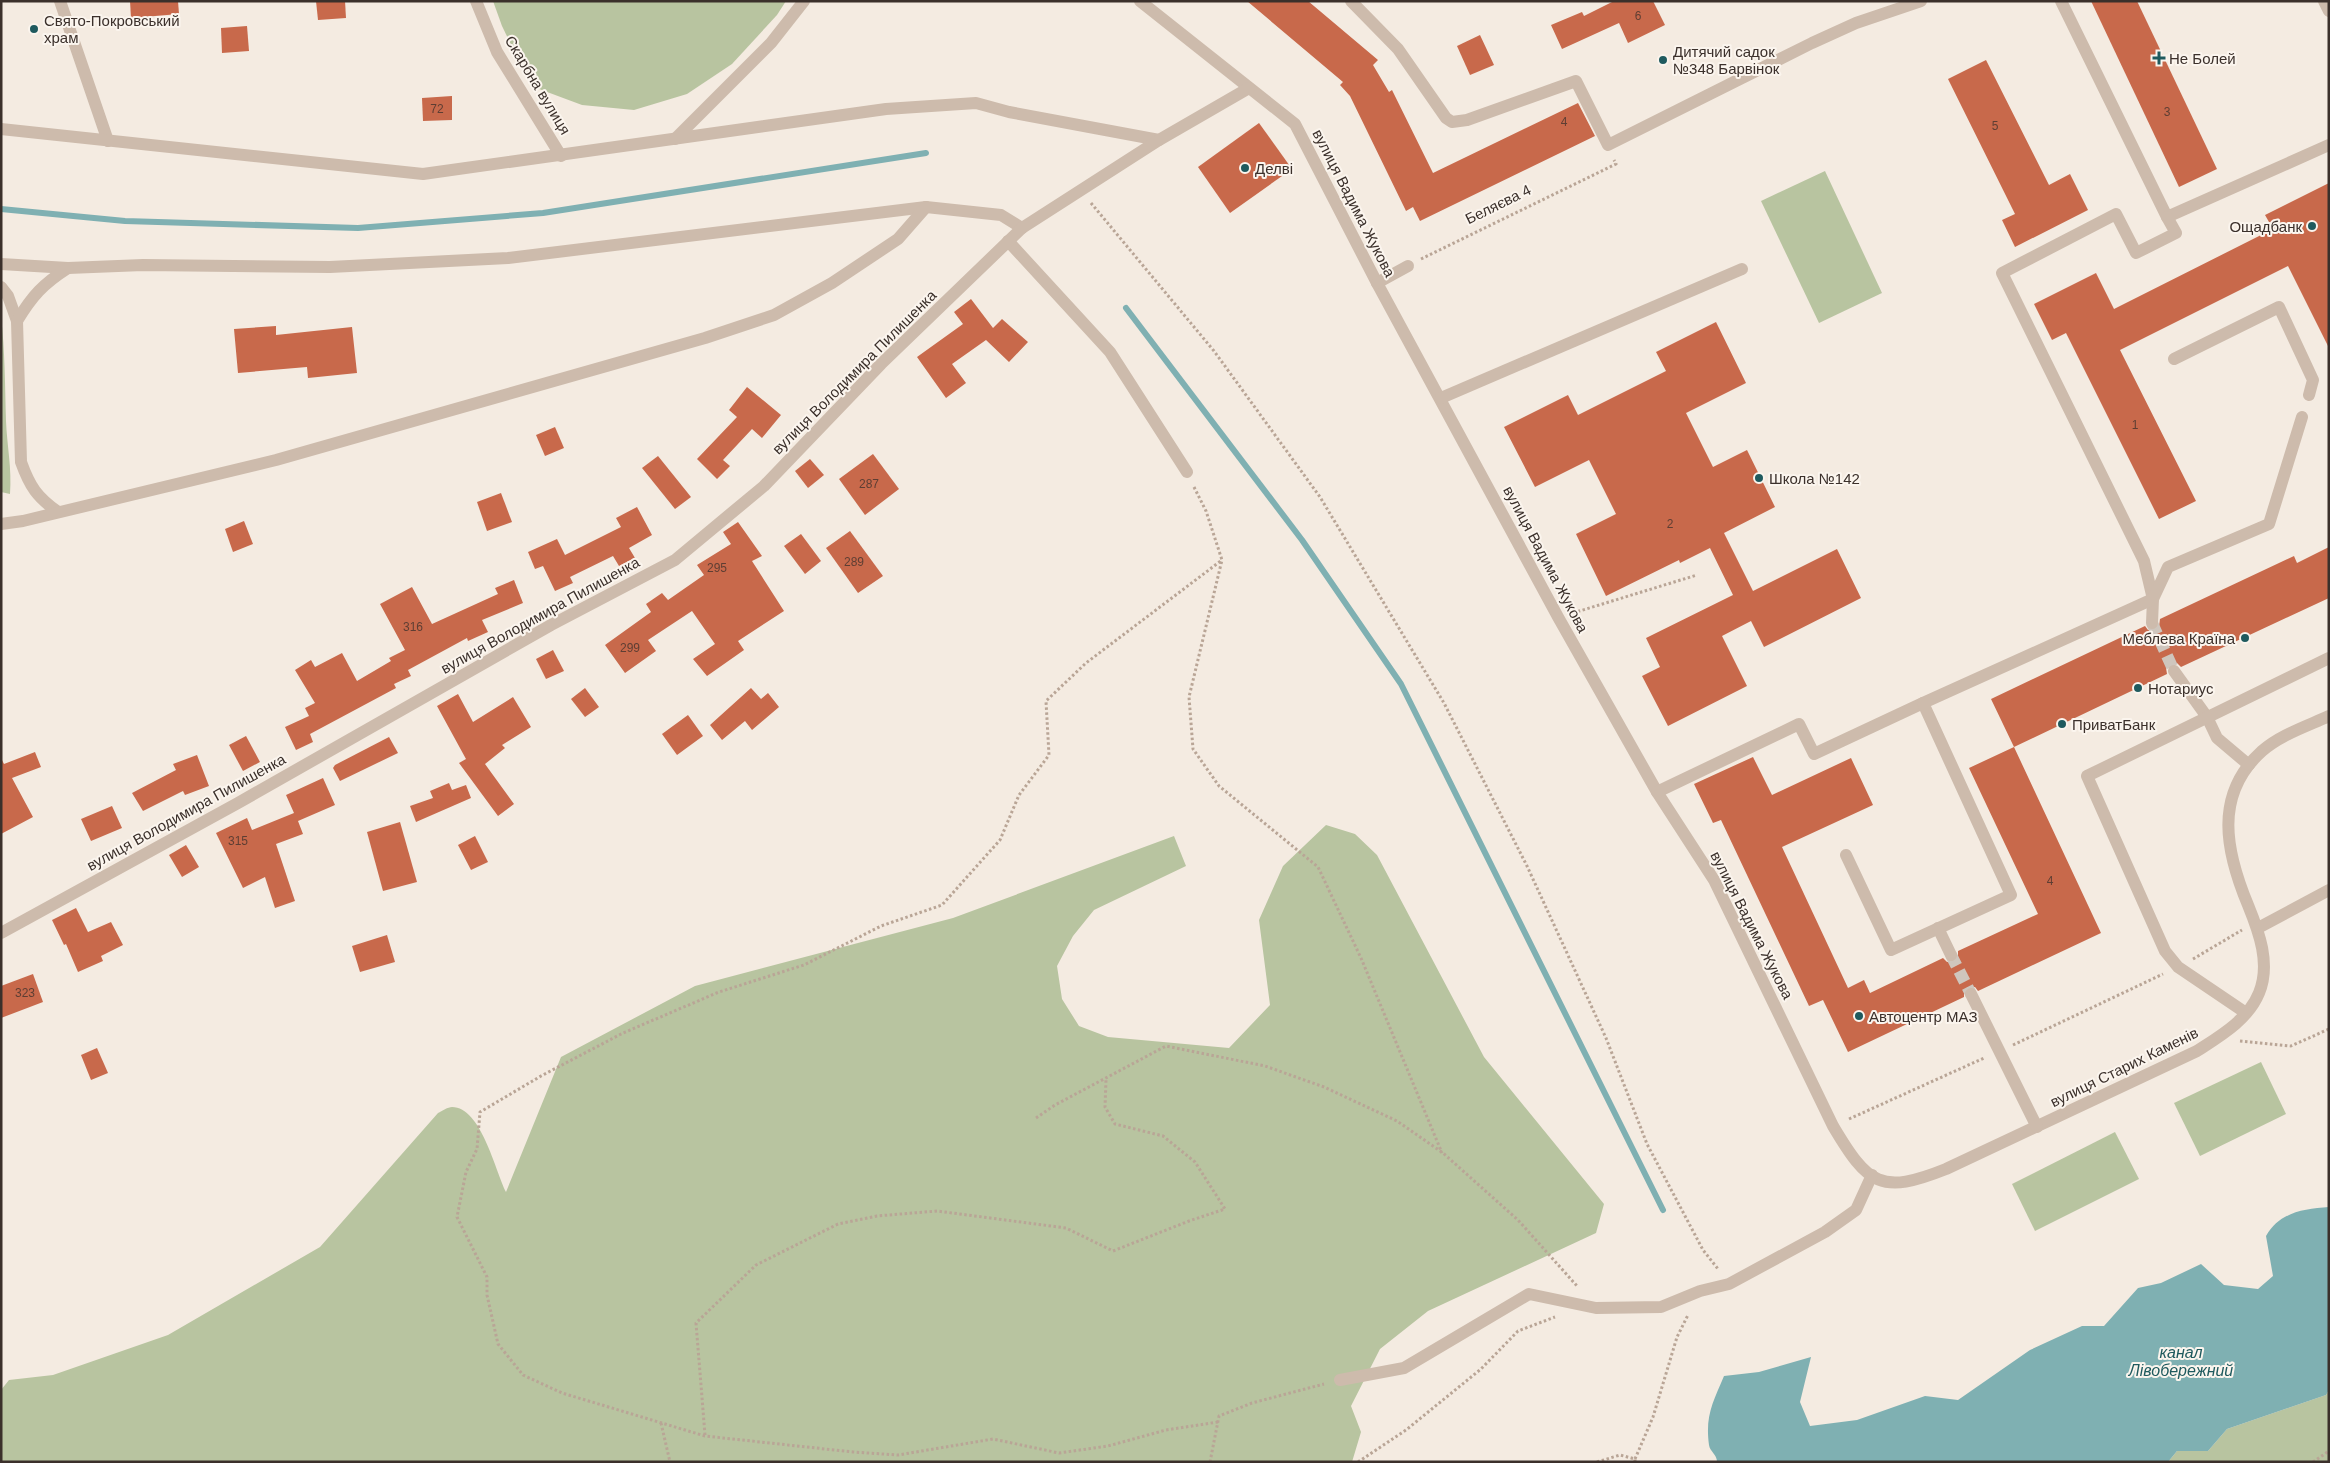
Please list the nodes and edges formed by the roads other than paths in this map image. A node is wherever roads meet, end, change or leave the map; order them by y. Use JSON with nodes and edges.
{"nodes":[{"id":1,"x":60,"y":1,"type":"edge"},
{"id":2,"x":476,"y":1,"type":"edge"},
{"id":3,"x":804,"y":1,"type":"edge"},
{"id":4,"x":1140,"y":1,"type":"edge"},
{"id":5,"x":1351,"y":1,"type":"edge"},
{"id":6,"x":1921,"y":1,"type":"edge"},
{"id":7,"x":2061,"y":1,"type":"edge"},
{"id":8,"x":2324,"y":1,"type":"edge"},
{"id":9,"x":2329,"y":11,"type":"edge"},
{"id":10,"x":1248,"y":88,"type":"junction"},
{"id":11,"x":1,"y":129,"type":"edge"},
{"id":12,"x":675,"y":139,"type":"junction"},
{"id":13,"x":1159,"y":140,"type":"junction"},
{"id":14,"x":108,"y":141,"type":"junction"},
{"id":15,"x":2329,"y":145,"type":"edge"},
{"id":16,"x":561,"y":156,"type":"junction"},
{"id":17,"x":926,"y":207,"type":"junction"},
{"id":18,"x":2167,"y":216,"type":"junction"},
{"id":19,"x":1022,"y":228,"type":"junction"},
{"id":20,"x":1008,"y":242,"type":"junction"},
{"id":21,"x":1,"y":264,"type":"edge"},
{"id":22,"x":1408,"y":266,"type":"road end"},
{"id":23,"x":68,"y":268,"type":"junction"},
{"id":24,"x":1742,"y":269,"type":"dead end"},
{"id":25,"x":1377,"y":283,"type":"junction"},
{"id":26,"x":1,"y":288,"type":"edge"},
{"id":27,"x":17,"y":321,"type":"junction"},
{"id":28,"x":2174,"y":359,"type":"dead end"},
{"id":29,"x":2309,"y":395,"type":"dead end"},
{"id":30,"x":1441,"y":398,"type":"junction"},
{"id":31,"x":2302,"y":417,"type":"dead end"},
{"id":32,"x":1188,"y":472,"type":"road end"},
{"id":33,"x":58,"y":512,"type":"junction"},
{"id":34,"x":1,"y":524,"type":"edge"},
{"id":35,"x":2153,"y":599,"type":"junction"},
{"id":36,"x":2152,"y":623,"type":"tunnel mouth"},
{"id":37,"x":2329,"y":658,"type":"edge"},
{"id":38,"x":2174,"y":671,"type":"tunnel mouth"},
{"id":39,"x":1923,"y":702,"type":"junction"},
{"id":40,"x":2329,"y":716,"type":"edge"},
{"id":41,"x":2207,"y":717,"type":"junction"},
{"id":42,"x":2249,"y":765,"type":"junction"},
{"id":43,"x":1657,"y":792,"type":"junction"},
{"id":44,"x":1846,"y":855,"type":"dead end"},
{"id":45,"x":2329,"y":890,"type":"edge"},
{"id":46,"x":2256,"y":925,"type":"junction"},
{"id":47,"x":1938,"y":928,"type":"junction"},
{"id":48,"x":1,"y":932,"type":"edge"},
{"id":49,"x":1951,"y":954,"type":"tunnel mouth"},
{"id":50,"x":1970,"y":994,"type":"tunnel mouth"},
{"id":51,"x":2246,"y":1013,"type":"junction"},
{"id":52,"x":2037,"y":1127,"type":"junction"},
{"id":53,"x":1872,"y":1176,"type":"junction"},
{"id":54,"x":1340,"y":1380,"type":"road end"}],
"edges":[{"from":1,"to":14,"type":"street"},
{"from":2,"to":16,"type":"street","name":"Скарбна вулиця"},
{"from":3,"to":12,"type":"street"},
{"from":4,"to":10,"type":"street","name":"вулиця Вадима Жукова"},
{"from":5,"to":6,"type":"street"},
{"from":7,"to":18,"type":"street"},
{"from":8,"to":9,"type":"street"},
{"from":10,"to":13,"type":"street","name":"вулиця Володимира Пилишенка"},
{"from":10,"to":25,"type":"street","name":"вулиця Вадима Жукова"},
{"from":11,"to":14,"type":"street"},
{"from":12,"to":13,"type":"street"},
{"from":12,"to":16,"type":"street"},
{"from":13,"to":19,"type":"street","name":"вулиця Володимира Пилишенка"},
{"from":14,"to":16,"type":"street"},
{"from":15,"to":18,"type":"street"},
{"from":17,"to":19,"type":"street"},
{"from":17,"to":23,"type":"street"},
{"from":17,"to":33,"type":"street"},
{"from":18,"to":35,"type":"street"},
{"from":19,"to":20,"type":"street","name":"вулиця Володимира Пилишенка"},
{"from":20,"to":32,"type":"street"},
{"from":20,"to":48,"type":"street","name":"вулиця Володимира Пилишенка"},
{"from":21,"to":23,"type":"street"},
{"from":22,"to":25,"type":"street"},
{"from":23,"to":27,"type":"street"},
{"from":24,"to":30,"type":"street"},
{"from":25,"to":30,"type":"street","name":"вулиця Вадима Жукова"},
{"from":26,"to":27,"type":"street"},
{"from":27,"to":33,"type":"street"},
{"from":28,"to":29,"type":"street"},
{"from":30,"to":43,"type":"street","name":"вулиця Вадима Жукова"},
{"from":31,"to":35,"type":"street"},
{"from":33,"to":34,"type":"street"},
{"from":35,"to":36,"type":"street"},
{"from":35,"to":39,"type":"street"},
{"from":37,"to":41,"type":"street"},
{"from":38,"to":41,"type":"street"},
{"from":39,"to":43,"type":"street"},
{"from":39,"to":47,"type":"street"},
{"from":40,"to":42,"type":"street","name":"вулиця Старих Каменів"},
{"from":41,"to":42,"type":"street"},
{"from":41,"to":51,"type":"street"},
{"from":42,"to":46,"type":"street","name":"вулиця Старих Каменів"},
{"from":43,"to":53,"type":"street","name":"вулиця Вадима Жукова"},
{"from":44,"to":47,"type":"street"},
{"from":45,"to":46,"type":"street"},
{"from":46,"to":51,"type":"street","name":"вулиця Старих Каменів"},
{"from":47,"to":49,"type":"street"},
{"from":50,"to":52,"type":"street"},
{"from":51,"to":52,"type":"street","name":"вулиця Старих Каменів"},
{"from":52,"to":53,"type":"street","name":"вулиця Старих Каменів"},
{"from":53,"to":54,"type":"street"}]}
